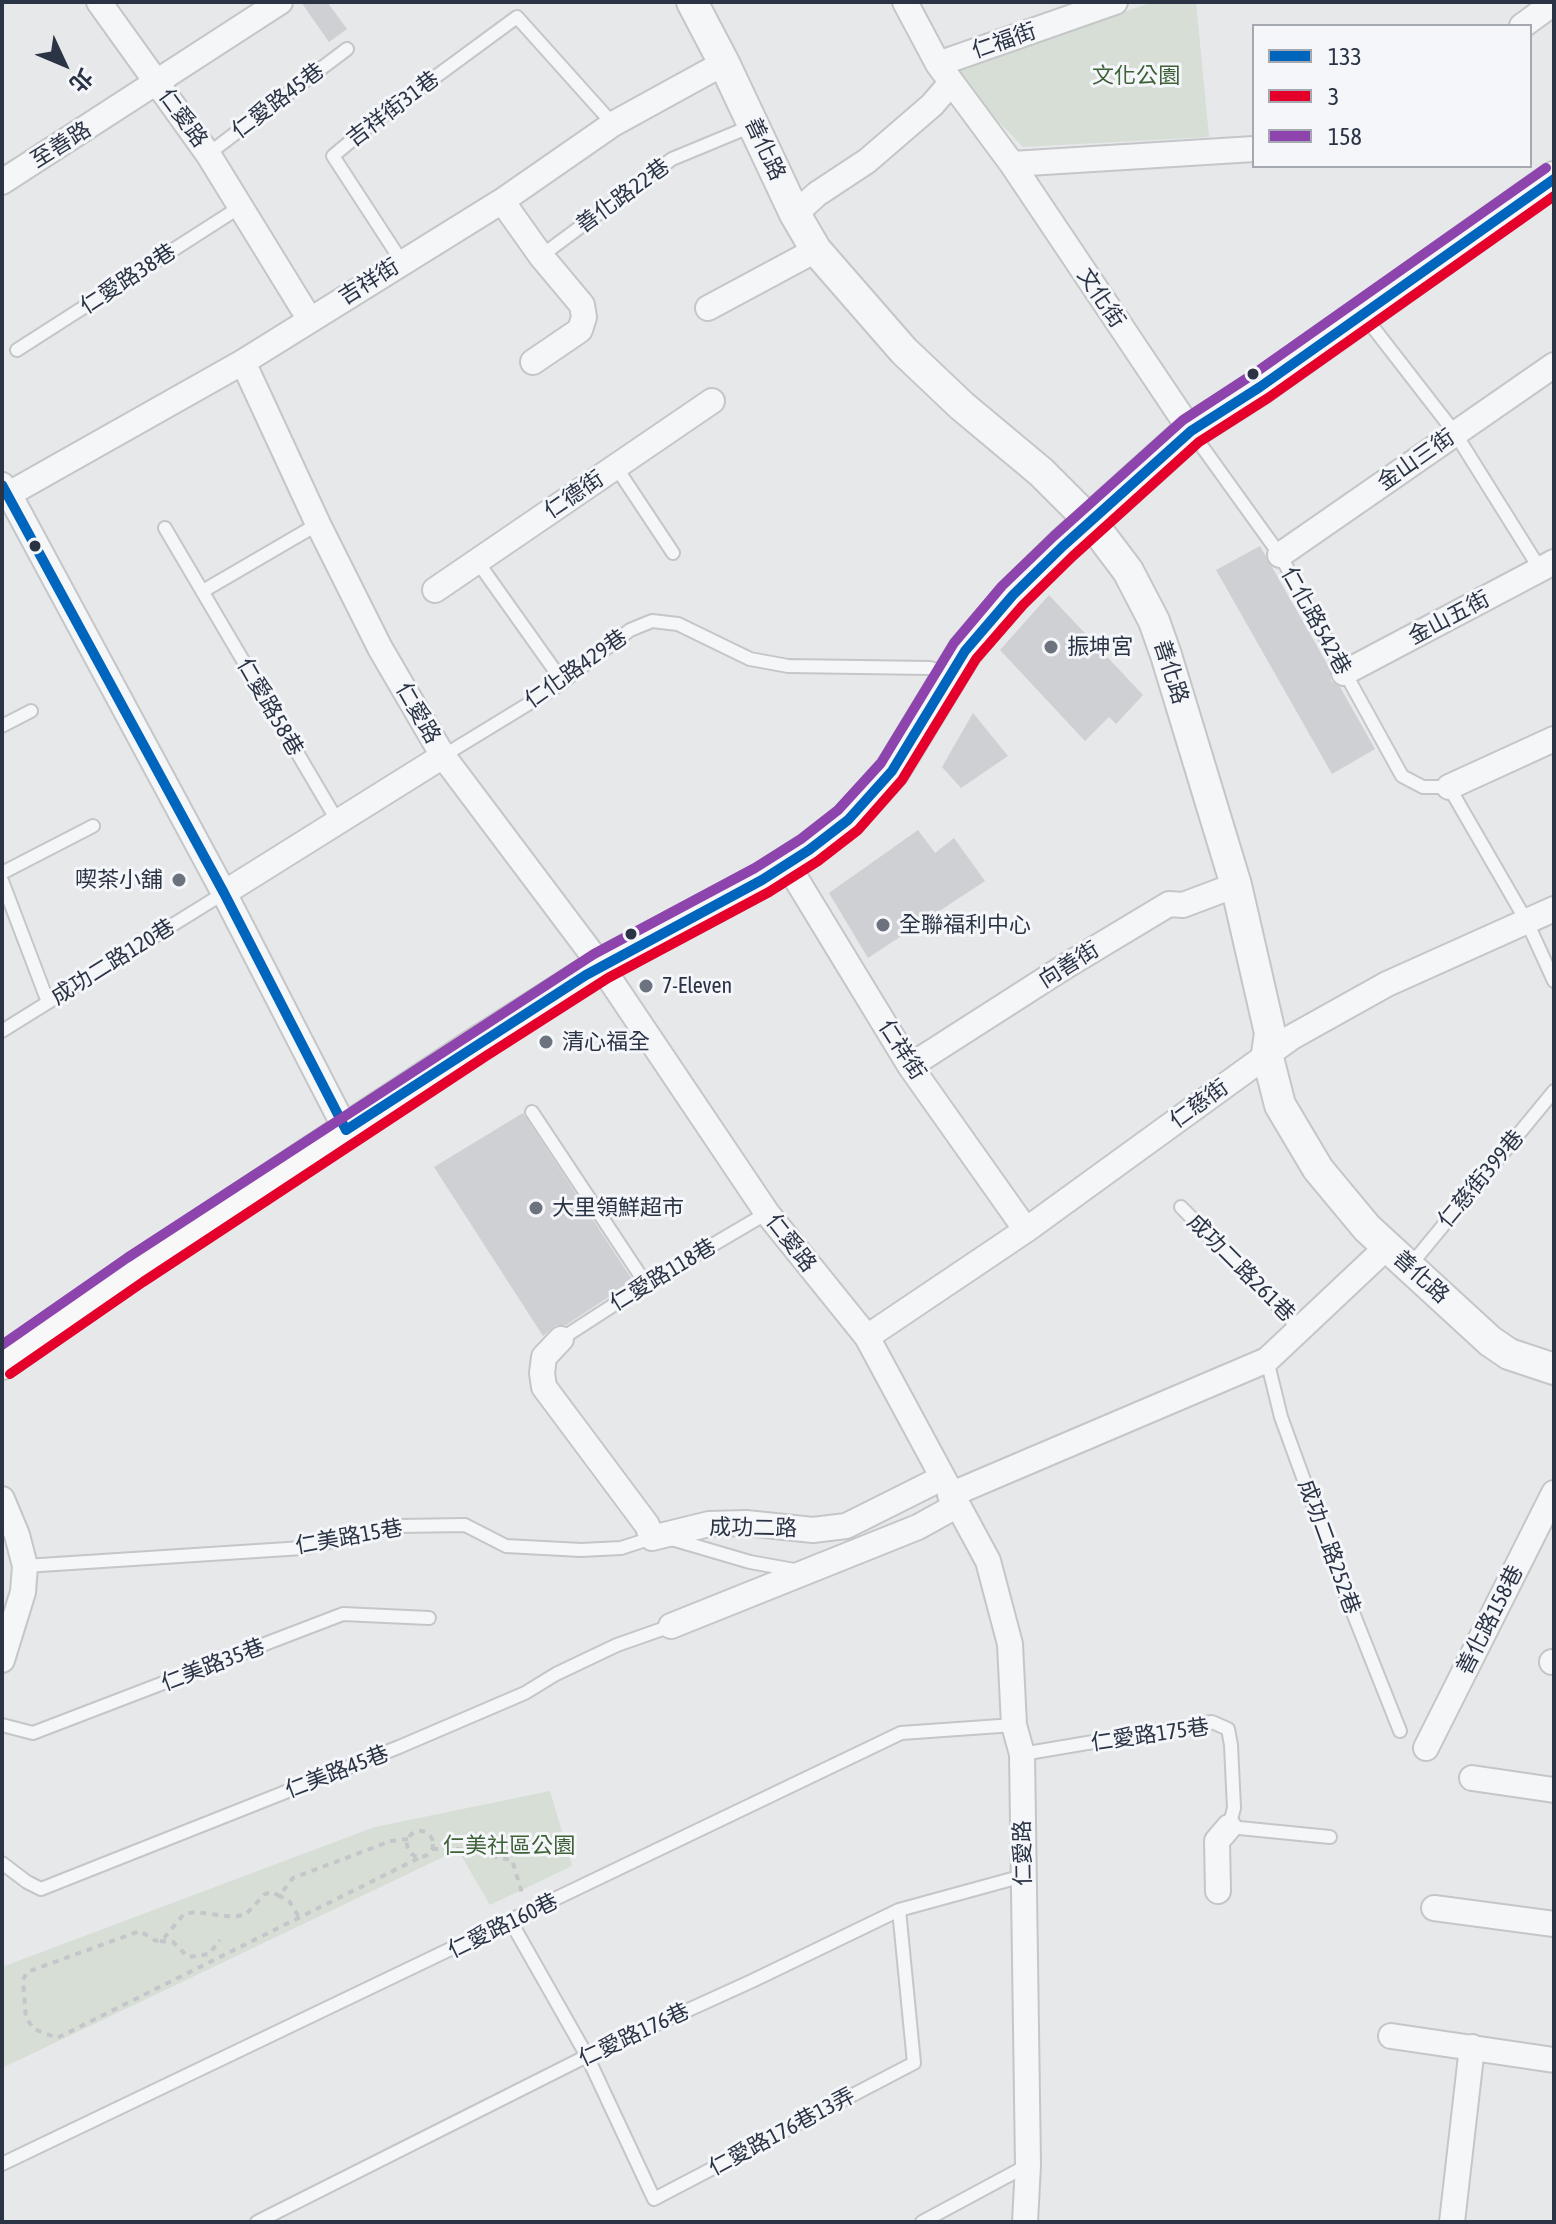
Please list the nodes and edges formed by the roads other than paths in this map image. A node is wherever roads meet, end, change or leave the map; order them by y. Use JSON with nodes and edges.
{"nodes":[{"id":1,"x":99,"y":2,"type":"edge"},
{"id":2,"x":280,"y":2,"type":"edge"},
{"id":3,"x":692,"y":2,"type":"edge"},
{"id":4,"x":905,"y":2,"type":"edge"},
{"id":5,"x":1115,"y":2,"type":"edge"},
{"id":6,"x":1546,"y":12,"type":"edge"},
{"id":7,"x":1525,"y":24,"type":"edge"},
{"id":8,"x":347,"y":49,"type":"dead end"},
{"id":9,"x":724,"y":63,"type":"junction"},
{"id":10,"x":944,"y":73,"type":"junction"},
{"id":11,"x":157,"y":83,"type":"junction"},
{"id":12,"x":613,"y":124,"type":"junction"},
{"id":13,"x":754,"y":125,"type":"junction"},
{"id":14,"x":1252,"y":149,"type":"edge"},
{"id":15,"x":208,"y":154,"type":"junction"},
{"id":16,"x":1012,"y":164,"type":"junction"},
{"id":17,"x":1554,"y":179,"type":"edge"},
{"id":18,"x":2,"y":182,"type":"edge"},
{"id":19,"x":502,"y":201,"type":"junction"},
{"id":20,"x":240,"y":207,"type":"junction"},
{"id":21,"x":795,"y":214,"type":"junction"},
{"id":22,"x":816,"y":250,"type":"junction"},
{"id":23,"x":541,"y":256,"type":"junction"},
{"id":24,"x":402,"y":262,"type":"junction"},
{"id":25,"x":708,"y":308,"type":"dead end"},
{"id":26,"x":1363,"y":315,"type":"junction"},
{"id":27,"x":310,"y":320,"type":"junction"},
{"id":28,"x":17,"y":350,"type":"dead end"},
{"id":29,"x":243,"y":362,"type":"junction"},
{"id":30,"x":533,"y":362,"type":"dead end"},
{"id":31,"x":1554,"y":365,"type":"edge"},
{"id":32,"x":712,"y":401,"type":"dead end"},
{"id":33,"x":1191,"y":431,"type":"junction"},
{"id":34,"x":1455,"y":433,"type":"junction"},
{"id":35,"x":616,"y":467,"type":"junction"},
{"id":36,"x":6,"y":489,"type":"edge"},
{"id":37,"x":1091,"y":522,"type":"junction"},
{"id":38,"x":318,"y":524,"type":"junction"},
{"id":39,"x":165,"y":528,"type":"dead end"},
{"id":40,"x":673,"y":553,"type":"dead end"},
{"id":41,"x":1280,"y":555,"type":"junction"},
{"id":42,"x":477,"y":561,"type":"junction"},
{"id":43,"x":1547,"y":566,"type":"edge"},
{"id":44,"x":435,"y":590,"type":"dead end"},
{"id":45,"x":203,"y":591,"type":"junction"},
{"id":46,"x":1344,"y":673,"type":"junction"},
{"id":47,"x":950,"y":675,"type":"junction"},
{"id":48,"x":563,"y":682,"type":"junction"},
{"id":49,"x":31,"y":711,"type":"dead end"},
{"id":50,"x":2,"y":726,"type":"edge"},
{"id":51,"x":1554,"y":739,"type":"edge"},
{"id":52,"x":443,"y":756,"type":"junction"},
{"id":53,"x":1449,"y":787,"type":"junction"},
{"id":54,"x":338,"y":822,"type":"junction"},
{"id":55,"x":93,"y":826,"type":"dead end"},
{"id":56,"x":787,"y":864,"type":"junction"},
{"id":57,"x":2,"y":873,"type":"edge"},
{"id":58,"x":2,"y":881,"type":"edge"},
{"id":59,"x":1236,"y":885,"type":"junction"},
{"id":60,"x":224,"y":893,"type":"junction"},
{"id":61,"x":1554,"y":909,"type":"edge"},
{"id":62,"x":1527,"y":922,"type":"junction"},
{"id":63,"x":601,"y":966,"type":"junction"},
{"id":64,"x":1554,"y":981,"type":"edge"},
{"id":65,"x":48,"y":1002,"type":"junction"},
{"id":66,"x":2,"y":1031,"type":"edge"},
{"id":67,"x":1267,"y":1054,"type":"junction"},
{"id":68,"x":910,"y":1066,"type":"junction"},
{"id":69,"x":1554,"y":1091,"type":"edge"},
{"id":70,"x":532,"y":1112,"type":"dead end"},
{"id":71,"x":346,"y":1130,"type":"junction"},
{"id":72,"x":1181,"y":1207,"type":"dead end"},
{"id":73,"x":767,"y":1213,"type":"junction"},
{"id":74,"x":1026,"y":1230,"type":"junction"},
{"id":75,"x":1398,"y":1257,"type":"junction"},
{"id":76,"x":646,"y":1284,"type":"junction"},
{"id":77,"x":1301,"y":1330,"type":"junction"},
{"id":78,"x":867,"y":1337,"type":"junction"},
{"id":79,"x":561,"y":1339,"type":"joint"},
{"id":80,"x":1267,"y":1360,"type":"junction"},
{"id":81,"x":2,"y":1362,"type":"edge"},
{"id":82,"x":1554,"y":1369,"type":"edge"},
{"id":83,"x":949,"y":1493,"type":"junction"},
{"id":84,"x":1554,"y":1493,"type":"edge"},
{"id":85,"x":2,"y":1499,"type":"edge"},
{"id":86,"x":652,"y":1538,"type":"junction"},
{"id":87,"x":25,"y":1566,"type":"junction"},
{"id":88,"x":806,"y":1573,"type":"junction"},
{"id":89,"x":429,"y":1618,"type":"dead end"},
{"id":90,"x":671,"y":1626,"type":"joint"},
{"id":91,"x":2,"y":1660,"type":"edge"},
{"id":92,"x":2,"y":1725,"type":"edge"},
{"id":93,"x":1014,"y":1725,"type":"junction"},
{"id":94,"x":1400,"y":1731,"type":"dead end"},
{"id":95,"x":1426,"y":1748,"type":"dead end"},
{"id":96,"x":1022,"y":1754,"type":"junction"},
{"id":97,"x":1472,"y":1778,"type":"dead end"},
{"id":98,"x":1554,"y":1790,"type":"edge"},
{"id":99,"x":1229,"y":1827,"type":"junction"},
{"id":100,"x":1330,"y":1837,"type":"dead end"},
{"id":101,"x":2,"y":1863,"type":"edge"},
{"id":102,"x":1023,"y":1876,"type":"junction"},
{"id":103,"x":1218,"y":1891,"type":"dead end"},
{"id":104,"x":1434,"y":1908,"type":"dead end"},
{"id":105,"x":899,"y":1910,"type":"junction"},
{"id":106,"x":511,"y":1922,"type":"junction"},
{"id":107,"x":1554,"y":1924,"type":"edge"},
{"id":108,"x":1391,"y":2036,"type":"dead end"},
{"id":109,"x":1472,"y":2047,"type":"junction"},
{"id":110,"x":587,"y":2056,"type":"junction"},
{"id":111,"x":1554,"y":2060,"type":"edge"},
{"id":112,"x":2,"y":2164,"type":"edge"},
{"id":113,"x":1028,"y":2165,"type":"junction"},
{"id":114,"x":257,"y":2222,"type":"edge"},
{"id":115,"x":922,"y":2222,"type":"edge"},
{"id":116,"x":1025,"y":2222,"type":"edge"},
{"id":117,"x":1452,"y":2222,"type":"edge"}],
"edges":[{"from":1,"to":11,"type":"street","name":"仁愛路"},
{"from":2,"to":11,"type":"street","name":"至善路"},
{"from":3,"to":9,"type":"street","name":"善化路"},
{"from":4,"to":10,"type":"street","name":"文化街"},
{"from":5,"to":10,"type":"street","name":"仁福街"},
{"from":6,"to":7,"type":"street"},
{"from":8,"to":15,"type":"lane","name":"仁愛路45巷"},
{"from":9,"to":12,"type":"street","name":"吉祥街"},
{"from":9,"to":13,"type":"street","name":"善化路"},
{"from":10,"to":16,"type":"street","name":"文化街"},
{"from":10,"to":21,"type":"street"},
{"from":11,"to":15,"type":"street","name":"仁愛路"},
{"from":11,"to":18,"type":"street","name":"至善路"},
{"from":12,"to":19,"type":"street","name":"吉祥街"},
{"from":12,"to":24,"type":"lane","name":"吉祥街31巷"},
{"from":13,"to":21,"type":"street","name":"善化路"},
{"from":13,"to":23,"type":"lane","name":"善化路22巷"},
{"from":14,"to":16,"type":"street"},
{"from":15,"to":20,"type":"street","name":"仁愛路"},
{"from":16,"to":33,"type":"street","name":"文化街"},
{"from":17,"to":26,"type":"main road"},
{"from":19,"to":23,"type":"street"},
{"from":19,"to":24,"type":"street","name":"吉祥街"},
{"from":20,"to":27,"type":"street","name":"仁愛路"},
{"from":20,"to":28,"type":"lane","name":"仁愛路38巷"},
{"from":21,"to":22,"type":"street","name":"善化路"},
{"from":22,"to":25,"type":"street"},
{"from":22,"to":37,"type":"street","name":"善化路"},
{"from":23,"to":30,"type":"street"},
{"from":24,"to":27,"type":"street","name":"吉祥街"},
{"from":26,"to":33,"type":"main road"},
{"from":26,"to":34,"type":"lane"},
{"from":27,"to":29,"type":"street","name":"吉祥街"},
{"from":29,"to":36,"type":"street","name":"吉祥街"},
{"from":29,"to":38,"type":"street","name":"仁愛路"},
{"from":31,"to":34,"type":"street","name":"金山三街"},
{"from":32,"to":35,"type":"street","name":"仁德街"},
{"from":33,"to":37,"type":"main road"},
{"from":33,"to":41,"type":"lane","name":"仁化路542巷"},
{"from":34,"to":41,"type":"street","name":"金山三街"},
{"from":34,"to":43,"type":"lane"},
{"from":35,"to":40,"type":"lane"},
{"from":35,"to":42,"type":"street","name":"仁德街"},
{"from":36,"to":60,"type":"street"},
{"from":37,"to":47,"type":"main road"},
{"from":37,"to":59,"type":"street","name":"善化路"},
{"from":38,"to":45,"type":"lane"},
{"from":38,"to":52,"type":"street","name":"仁愛路"},
{"from":39,"to":45,"type":"lane","name":"仁愛路58巷"},
{"from":41,"to":46,"type":"lane","name":"仁化路542巷"},
{"from":42,"to":44,"type":"street","name":"仁德街"},
{"from":42,"to":48,"type":"lane"},
{"from":43,"to":46,"type":"street","name":"金山五街"},
{"from":45,"to":54,"type":"lane","name":"仁愛路58巷"},
{"from":46,"to":53,"type":"lane","name":"仁化路542巷"},
{"from":47,"to":48,"type":"lane","name":"仁化路429巷"},
{"from":47,"to":56,"type":"main road"},
{"from":48,"to":52,"type":"lane","name":"仁化路429巷"},
{"from":49,"to":50,"type":"lane"},
{"from":51,"to":53,"type":"street"},
{"from":52,"to":54,"type":"street"},
{"from":52,"to":63,"type":"street","name":"仁愛路"},
{"from":53,"to":62,"type":"lane"},
{"from":54,"to":60,"type":"street"},
{"from":55,"to":57,"type":"lane"},
{"from":56,"to":63,"type":"main road"},
{"from":56,"to":68,"type":"street","name":"仁祥街"},
{"from":58,"to":65,"type":"lane"},
{"from":59,"to":67,"type":"street","name":"善化路"},
{"from":59,"to":68,"type":"street","name":"向善街"},
{"from":60,"to":65,"type":"lane","name":"成功二路120巷"},
{"from":60,"to":71,"type":"street"},
{"from":61,"to":62,"type":"street","name":"仁慈街"},
{"from":62,"to":64,"type":"lane"},
{"from":62,"to":67,"type":"street","name":"仁慈街"},
{"from":63,"to":71,"type":"main road"},
{"from":63,"to":73,"type":"street","name":"仁愛路"},
{"from":65,"to":66,"type":"lane","name":"成功二路120巷"},
{"from":67,"to":74,"type":"street","name":"仁慈街"},
{"from":67,"to":75,"type":"street","name":"善化路"},
{"from":68,"to":74,"type":"street","name":"仁祥街"},
{"from":69,"to":75,"type":"lane","name":"仁慈街399巷"},
{"from":70,"to":76,"type":"lane"},
{"from":71,"to":81,"type":"main road"},
{"from":72,"to":77,"type":"lane","name":"成功二路261巷"},
{"from":73,"to":76,"type":"lane","name":"仁愛路118巷"},
{"from":73,"to":78,"type":"street","name":"仁愛路"},
{"from":74,"to":78,"type":"street","name":"仁慈街"},
{"from":75,"to":77,"type":"street","name":"成功二路"},
{"from":75,"to":82,"type":"street","name":"善化路"},
{"from":76,"to":79,"type":"lane","name":"仁愛路118巷"},
{"from":77,"to":80,"type":"street","name":"成功二路"},
{"from":78,"to":83,"type":"street","name":"仁愛路"},
{"from":79,"to":86,"type":"street"},
{"from":80,"to":83,"type":"street","name":"成功二路"},
{"from":80,"to":94,"type":"lane","name":"成功二路252巷"},
{"from":83,"to":86,"type":"street","name":"成功二路"},
{"from":83,"to":88,"type":"street","name":"成功二路"},
{"from":83,"to":93,"type":"street","name":"仁愛路"},
{"from":84,"to":95,"type":"street","name":"善化路158巷"},
{"from":85,"to":87,"type":"street"},
{"from":86,"to":87,"type":"lane","name":"仁美路15巷"},
{"from":86,"to":88,"type":"lane","name":"仁美路15巷"},
{"from":87,"to":91,"type":"street"},
{"from":88,"to":90,"type":"street","name":"成功二路"},
{"from":89,"to":92,"type":"lane","name":"仁美路35巷"},
{"from":90,"to":101,"type":"lane","name":"仁美路45巷"},
{"from":93,"to":96,"type":"street","name":"仁愛路"},
{"from":93,"to":106,"type":"lane","name":"仁愛路160巷"},
{"from":96,"to":99,"type":"lane","name":"仁愛路175巷"},
{"from":96,"to":102,"type":"street","name":"仁愛路"},
{"from":97,"to":98,"type":"street"},
{"from":99,"to":100,"type":"lane"},
{"from":99,"to":103,"type":"street","name":"仁愛路175巷"},
{"from":102,"to":105,"type":"lane","name":"仁愛路176巷"},
{"from":102,"to":113,"type":"street","name":"仁愛路"},
{"from":104,"to":107,"type":"street"},
{"from":105,"to":110,"type":"lane","name":"仁愛路176巷"},
{"from":105,"to":110,"type":"lane","name":"仁愛路176巷13弄"},
{"from":106,"to":110,"type":"lane"},
{"from":106,"to":112,"type":"lane","name":"仁愛路160巷"},
{"from":108,"to":109,"type":"street"},
{"from":109,"to":111,"type":"street"},
{"from":109,"to":117,"type":"street"},
{"from":110,"to":114,"type":"lane","name":"仁愛路176巷"},
{"from":113,"to":115,"type":"lane"},
{"from":113,"to":116,"type":"street","name":"仁愛路"}]}
